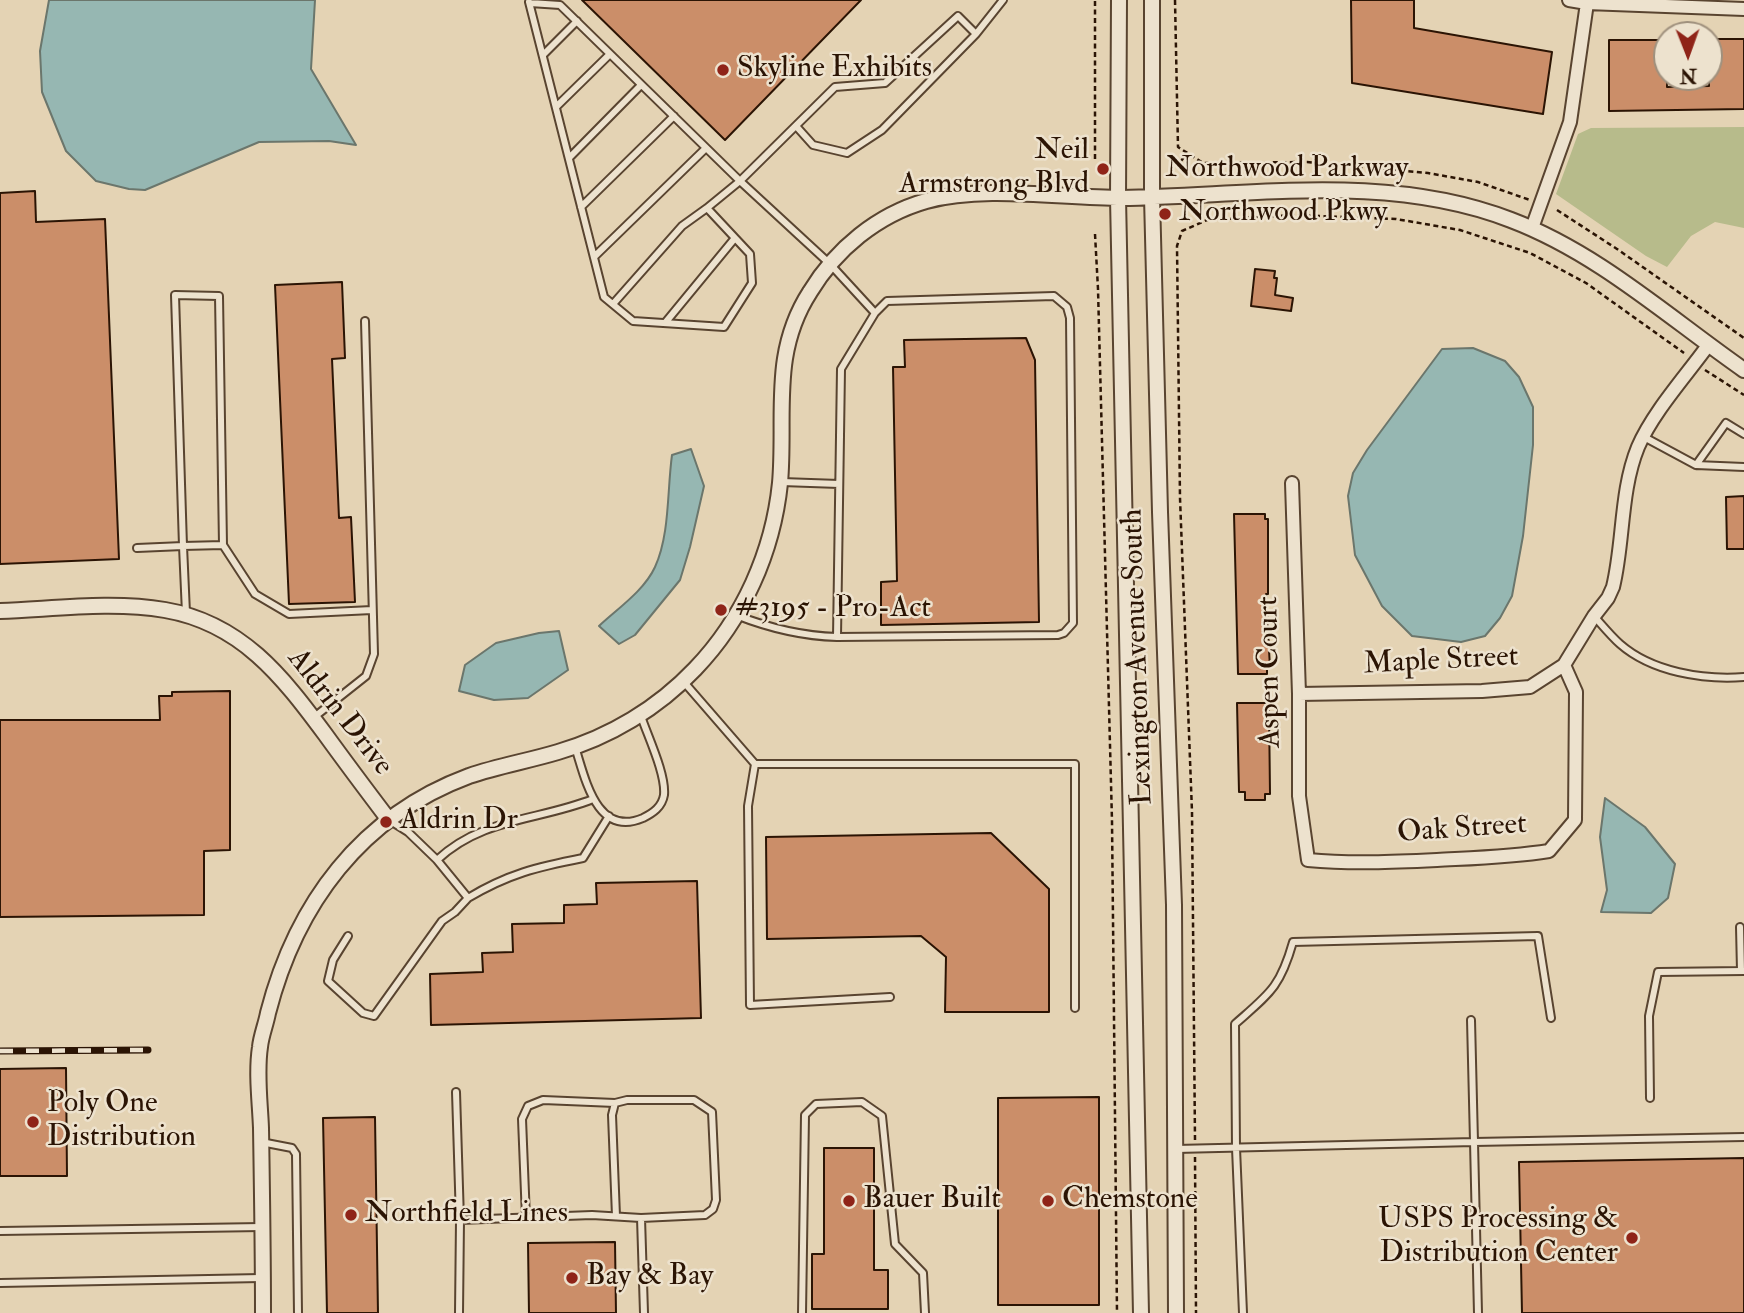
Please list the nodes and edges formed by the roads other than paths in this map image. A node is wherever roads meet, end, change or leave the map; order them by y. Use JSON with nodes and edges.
{"nodes":[{"id":1,"x":1003,"y":0,"type":"edge"},
{"id":2,"x":1119,"y":0,"type":"edge"},
{"id":3,"x":1152,"y":0,"type":"edge"},
{"id":4,"x":1569,"y":0,"type":"edge"},
{"id":5,"x":529,"y":1,"type":"edge"},
{"id":6,"x":1587,"y":3,"type":"junction"},
{"id":7,"x":1744,"y":9,"type":"edge"},
{"id":8,"x":577,"y":21,"type":"junction"},
{"id":9,"x":976,"y":34,"type":"junction"},
{"id":10,"x":610,"y":54,"type":"junction"},
{"id":11,"x":543,"y":55,"type":"junction"},
{"id":12,"x":641,"y":85,"type":"junction"},
{"id":13,"x":556,"y":107,"type":"junction"},
{"id":14,"x":674,"y":116,"type":"junction"},
{"id":15,"x":796,"y":126,"type":"junction"},
{"id":16,"x":706,"y":148,"type":"junction"},
{"id":17,"x":569,"y":158,"type":"junction"},
{"id":18,"x":740,"y":181,"type":"junction"},
{"id":19,"x":1152,"y":197,"type":"junction"},
{"id":20,"x":1118,"y":198,"type":"junction"},
{"id":21,"x":581,"y":207,"type":"junction"},
{"id":22,"x":707,"y":208,"type":"junction"},
{"id":23,"x":1532,"y":229,"type":"junction"},
{"id":24,"x":735,"y":238,"type":"junction"},
{"id":25,"x":594,"y":257,"type":"junction"},
{"id":26,"x":830,"y":264,"type":"junction"},
{"id":27,"x":613,"y":304,"type":"junction"},
{"id":28,"x":875,"y":313,"type":"junction"},
{"id":29,"x":365,"y":321,"type":"dead end"},
{"id":30,"x":665,"y":323,"type":"junction"},
{"id":31,"x":1709,"y":344,"type":"junction"},
{"id":32,"x":1744,"y":370,"type":"edge"},
{"id":33,"x":1744,"y":434,"type":"edge"},
{"id":34,"x":1643,"y":437,"type":"junction"},
{"id":35,"x":1696,"y":464,"type":"junction"},
{"id":36,"x":1744,"y":467,"type":"edge"},
{"id":37,"x":780,"y":482,"type":"junction"},
{"id":38,"x":1292,"y":483,"type":"dead end"},
{"id":39,"x":839,"y":484,"type":"junction"},
{"id":40,"x":223,"y":545,"type":"junction"},
{"id":41,"x":183,"y":546,"type":"junction"},
{"id":42,"x":137,"y":548,"type":"dead end"},
{"id":43,"x":372,"y":610,"type":"junction"},
{"id":44,"x":0,"y":611,"type":"edge"},
{"id":45,"x":186,"y":615,"type":"junction"},
{"id":46,"x":736,"y":615,"type":"junction"},
{"id":47,"x":1594,"y":616,"type":"junction"},
{"id":48,"x":837,"y":637,"type":"junction"},
{"id":49,"x":1563,"y":665,"type":"junction"},
{"id":50,"x":1744,"y":677,"type":"edge"},
{"id":51,"x":683,"y":681,"type":"junction"},
{"id":52,"x":1299,"y":694,"type":"junction"},
{"id":53,"x":641,"y":714,"type":"junction"},
{"id":54,"x":313,"y":718,"type":"junction"},
{"id":55,"x":575,"y":747,"type":"junction"},
{"id":56,"x":755,"y":764,"type":"junction"},
{"id":57,"x":593,"y":799,"type":"junction"},
{"id":58,"x":610,"y":817,"type":"junction"},
{"id":59,"x":389,"y":820,"type":"junction"},
{"id":60,"x":437,"y":860,"type":"junction"},
{"id":61,"x":1308,"y":860,"type":"joint"},
{"id":62,"x":467,"y":898,"type":"junction"},
{"id":63,"x":1740,"y":927,"type":"dead end"},
{"id":64,"x":348,"y":936,"type":"dead end"},
{"id":65,"x":1742,"y":971,"type":"edge"},
{"id":66,"x":890,"y":997,"type":"dead end"},
{"id":67,"x":1075,"y":1008,"type":"dead end"},
{"id":68,"x":1551,"y":1018,"type":"dead end"},
{"id":69,"x":1471,"y":1020,"type":"dead end"},
{"id":70,"x":456,"y":1092,"type":"dead end"},
{"id":71,"x":1650,"y":1098,"type":"dead end"},
{"id":72,"x":615,"y":1103,"type":"junction"},
{"id":73,"x":1744,"y":1137,"type":"edge"},
{"id":74,"x":261,"y":1142,"type":"junction"},
{"id":75,"x":1474,"y":1142,"type":"junction"},
{"id":76,"x":1236,"y":1148,"type":"junction"},
{"id":77,"x":1176,"y":1149,"type":"junction"},
{"id":78,"x":616,"y":1216,"type":"junction"},
{"id":79,"x":526,"y":1217,"type":"junction"},
{"id":80,"x":641,"y":1217,"type":"junction"},
{"id":81,"x":460,"y":1220,"type":"junction"},
{"id":82,"x":262,"y":1227,"type":"junction"},
{"id":83,"x":0,"y":1231,"type":"edge"},
{"id":84,"x":263,"y":1278,"type":"junction"},
{"id":85,"x":0,"y":1283,"type":"edge"},
{"id":86,"x":263,"y":1313,"type":"edge"},
{"id":87,"x":298,"y":1313,"type":"edge"},
{"id":88,"x":459,"y":1313,"type":"edge"},
{"id":89,"x":644,"y":1313,"type":"edge"},
{"id":90,"x":802,"y":1313,"type":"edge"},
{"id":91,"x":925,"y":1313,"type":"edge"},
{"id":92,"x":1141,"y":1313,"type":"edge"},
{"id":93,"x":1176,"y":1313,"type":"edge"},
{"id":94,"x":1242,"y":1313,"type":"edge"},
{"id":95,"x":1478,"y":1313,"type":"edge"}],
"edges":[{"from":1,"to":9,"type":"lane"},
{"from":2,"to":20,"type":"street","name":"Lexington Avenue South"},
{"from":3,"to":19,"type":"street","name":"Lexington Avenue South"},
{"from":4,"to":6,"type":"street"},
{"from":5,"to":8,"type":"lane"},
{"from":5,"to":11,"type":"lane"},
{"from":6,"to":7,"type":"street"},
{"from":6,"to":23,"type":"street"},
{"from":8,"to":10,"type":"lane"},
{"from":8,"to":11,"type":"lane"},
{"from":9,"to":15,"type":"lane"},
{"from":9,"to":15,"type":"lane"},
{"from":10,"to":12,"type":"lane"},
{"from":10,"to":13,"type":"lane"},
{"from":11,"to":13,"type":"lane"},
{"from":12,"to":14,"type":"lane"},
{"from":12,"to":17,"type":"lane"},
{"from":13,"to":17,"type":"lane"},
{"from":14,"to":16,"type":"lane"},
{"from":14,"to":21,"type":"lane"},
{"from":15,"to":18,"type":"lane"},
{"from":16,"to":18,"type":"lane"},
{"from":16,"to":25,"type":"lane"},
{"from":17,"to":21,"type":"lane"},
{"from":18,"to":22,"type":"lane"},
{"from":18,"to":26,"type":"lane"},
{"from":19,"to":20,"type":"street","name":"Northwood Parkway"},
{"from":19,"to":23,"type":"street","name":"Northwood Parkway"},
{"from":19,"to":77,"type":"street","name":"Lexington Avenue South"},
{"from":20,"to":26,"type":"street","name":"Northwood Parkway"},
{"from":20,"to":92,"type":"street","name":"Lexington Avenue South"},
{"from":21,"to":25,"type":"lane"},
{"from":22,"to":24,"type":"lane"},
{"from":22,"to":27,"type":"lane"},
{"from":23,"to":31,"type":"street","name":"Northwood Parkway"},
{"from":24,"to":30,"type":"lane"},
{"from":24,"to":30,"type":"lane"},
{"from":25,"to":27,"type":"lane"},
{"from":26,"to":28,"type":"lane"},
{"from":26,"to":37,"type":"street","name":"Northwood Parkway"},
{"from":27,"to":30,"type":"lane"},
{"from":28,"to":39,"type":"lane"},
{"from":28,"to":48,"type":"lane"},
{"from":29,"to":43,"type":"lane"},
{"from":31,"to":32,"type":"street","name":"Northwood Parkway"},
{"from":31,"to":34,"type":"street","name":"Maple Street"},
{"from":33,"to":35,"type":"lane"},
{"from":34,"to":35,"type":"lane"},
{"from":34,"to":47,"type":"street","name":"Maple Street"},
{"from":35,"to":36,"type":"lane"},
{"from":37,"to":39,"type":"lane"},
{"from":37,"to":46,"type":"street","name":"Northwood Parkway"},
{"from":38,"to":52,"type":"street","name":"Aspen Court"},
{"from":39,"to":48,"type":"lane"},
{"from":40,"to":41,"type":"lane"},
{"from":40,"to":41,"type":"lane"},
{"from":40,"to":43,"type":"lane"},
{"from":41,"to":42,"type":"lane"},
{"from":41,"to":45,"type":"lane"},
{"from":43,"to":54,"type":"lane"},
{"from":44,"to":45,"type":"street","name":"Aldrin Drive"},
{"from":45,"to":54,"type":"street","name":"Aldrin Drive"},
{"from":46,"to":48,"type":"lane"},
{"from":46,"to":51,"type":"street","name":"Northwood Parkway"},
{"from":47,"to":49,"type":"street","name":"Maple Street"},
{"from":47,"to":50,"type":"lane"},
{"from":49,"to":52,"type":"street","name":"Maple Street"},
{"from":49,"to":61,"type":"street","name":"Oak Street"},
{"from":51,"to":53,"type":"street","name":"Northwood Parkway"},
{"from":51,"to":56,"type":"lane"},
{"from":52,"to":61,"type":"street","name":"Aspen Court"},
{"from":53,"to":55,"type":"street","name":"Northwood Parkway"},
{"from":53,"to":58,"type":"lane"},
{"from":54,"to":59,"type":"street","name":"Aldrin Drive"},
{"from":55,"to":57,"type":"lane"},
{"from":55,"to":59,"type":"street","name":"Northwood Parkway"},
{"from":56,"to":66,"type":"lane"},
{"from":56,"to":67,"type":"lane"},
{"from":57,"to":58,"type":"lane"},
{"from":57,"to":60,"type":"lane"},
{"from":58,"to":62,"type":"lane"},
{"from":59,"to":60,"type":"lane"},
{"from":59,"to":74,"type":"street","name":"Northwood Parkway"},
{"from":60,"to":62,"type":"lane"},
{"from":62,"to":64,"type":"lane"},
{"from":63,"to":65,"type":"lane"},
{"from":65,"to":71,"type":"lane"},
{"from":68,"to":76,"type":"lane"},
{"from":69,"to":75,"type":"lane"},
{"from":70,"to":81,"type":"lane"},
{"from":72,"to":78,"type":"lane"},
{"from":72,"to":79,"type":"lane"},
{"from":72,"to":80,"type":"lane"},
{"from":73,"to":75,"type":"lane"},
{"from":74,"to":82,"type":"street","name":"Northwood Parkway"},
{"from":74,"to":87,"type":"lane"},
{"from":75,"to":76,"type":"lane"},
{"from":75,"to":95,"type":"lane"},
{"from":76,"to":77,"type":"lane"},
{"from":76,"to":94,"type":"lane"},
{"from":77,"to":93,"type":"street","name":"Lexington Avenue South"},
{"from":78,"to":79,"type":"lane"},
{"from":78,"to":80,"type":"lane"},
{"from":79,"to":81,"type":"lane"},
{"from":80,"to":89,"type":"lane"},
{"from":81,"to":88,"type":"lane"},
{"from":82,"to":83,"type":"lane"},
{"from":82,"to":84,"type":"street","name":"Northwood Parkway"},
{"from":84,"to":85,"type":"lane"},
{"from":84,"to":86,"type":"street","name":"Northwood Parkway"},
{"from":90,"to":91,"type":"lane"}]}
